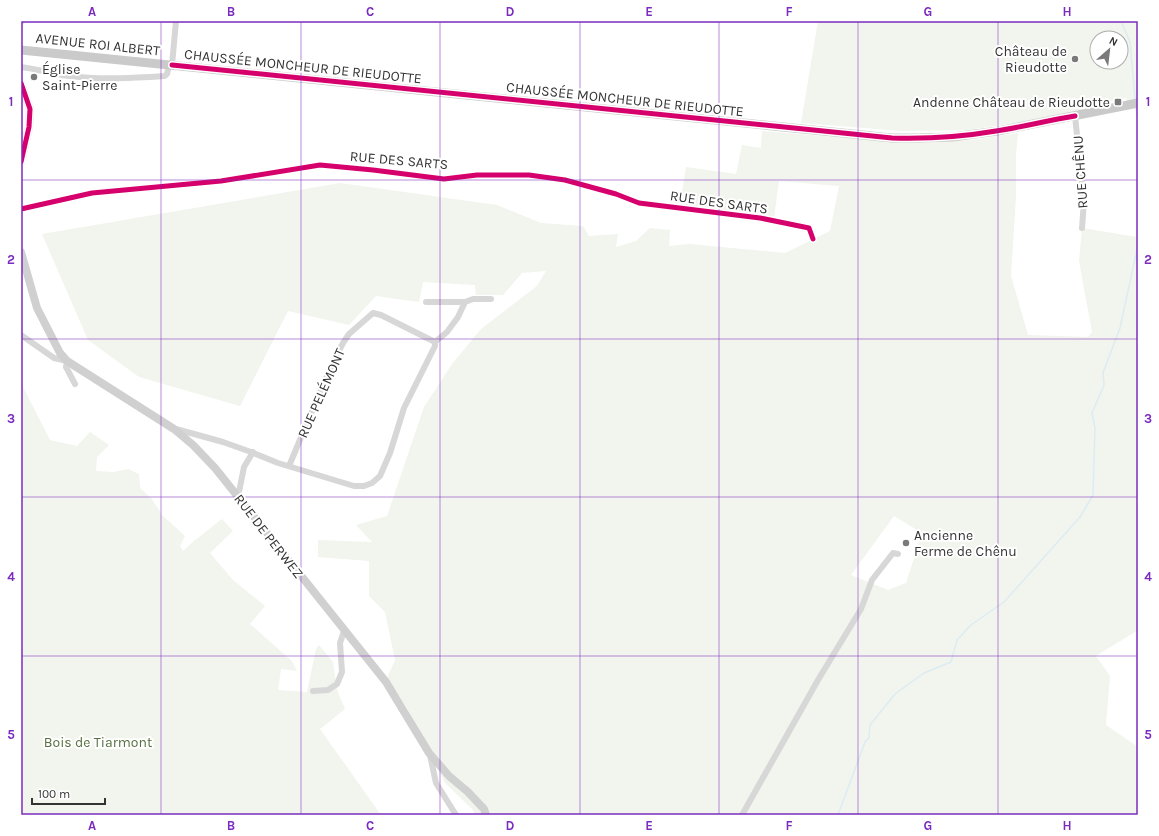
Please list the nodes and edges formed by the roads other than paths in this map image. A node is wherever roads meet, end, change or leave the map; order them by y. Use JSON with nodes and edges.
{"nodes":[{"id":1,"x":176,"y":21,"type":"edge"},
{"id":2,"x":21,"y":50,"type":"edge"},
{"id":3,"x":170,"y":65,"type":"junction"},
{"id":4,"x":21,"y":67,"type":"edge"},
{"id":5,"x":21,"y":83,"type":"edge"},
{"id":6,"x":1137,"y":103,"type":"edge"},
{"id":7,"x":1075,"y":116,"type":"junction"},
{"id":8,"x":21,"y":162,"type":"edge"},
{"id":9,"x":21,"y":210,"type":"edge"},
{"id":10,"x":1082,"y":228,"type":"dead end"},
{"id":11,"x":813,"y":239,"type":"dead end"},
{"id":12,"x":21,"y":252,"type":"edge"},
{"id":13,"x":491,"y":299,"type":"dead end"},
{"id":14,"x":426,"y":302,"type":"dead end"},
{"id":15,"x":465,"y":302,"type":"junction"},
{"id":16,"x":21,"y":335,"type":"edge"},
{"id":17,"x":435,"y":342,"type":"junction"},
{"id":18,"x":67,"y":361,"type":"junction"},
{"id":19,"x":75,"y":384,"type":"dead end"},
{"id":20,"x":174,"y":428,"type":"junction"},
{"id":21,"x":253,"y":452,"type":"junction"},
{"id":22,"x":289,"y":466,"type":"junction"},
{"id":23,"x":237,"y":496,"type":"junction"},
{"id":24,"x":898,"y":554,"type":"dead end"},
{"id":25,"x":344,"y":631,"type":"junction"},
{"id":26,"x":312,"y":690,"type":"dead end"},
{"id":27,"x":430,"y":753,"type":"junction"},
{"id":28,"x":456,"y":815,"type":"edge"},
{"id":29,"x":486,"y":815,"type":"edge"},
{"id":30,"x":742,"y":815,"type":"edge"}],
"edges":[{"from":1,"to":3,"type":"street"},
{"from":2,"to":3,"type":"main road","name":"AVENUE ROI ALBERT"},
{"from":3,"to":4,"type":"street"},
{"from":3,"to":7,"type":"main road","name":"CHAUSSÉE MONCHEUR DE RIEUDOTTE"},
{"from":5,"to":8,"type":"street"},
{"from":6,"to":7,"type":"main road","name":"CHAUSSÉE MONCHEUR DE RIEUDOTTE"},
{"from":7,"to":10,"type":"street","name":"RUE CHÊNU"},
{"from":9,"to":11,"type":"street","name":"RUE DES SARTS"},
{"from":12,"to":18,"type":"street","name":"RUE DE PERWEZ"},
{"from":13,"to":15,"type":"street"},
{"from":14,"to":15,"type":"street"},
{"from":15,"to":17,"type":"street"},
{"from":16,"to":18,"type":"street"},
{"from":17,"to":22,"type":"street"},
{"from":17,"to":22,"type":"street","name":"RUE PELÉMONT"},
{"from":18,"to":19,"type":"street","name":"RUE DE PERWEZ"},
{"from":18,"to":20,"type":"street","name":"RUE DE PERWEZ"},
{"from":20,"to":21,"type":"street"},
{"from":20,"to":23,"type":"street","name":"RUE DE PERWEZ"},
{"from":21,"to":22,"type":"street"},
{"from":21,"to":23,"type":"street"},
{"from":23,"to":25,"type":"street","name":"RUE DE PERWEZ"},
{"from":24,"to":30,"type":"street"},
{"from":25,"to":26,"type":"street"},
{"from":25,"to":27,"type":"street","name":"RUE DE PERWEZ"},
{"from":27,"to":28,"type":"street","name":"RUE DE PERWEZ"},
{"from":27,"to":29,"type":"street","name":"RUE DE PERWEZ"}]}
